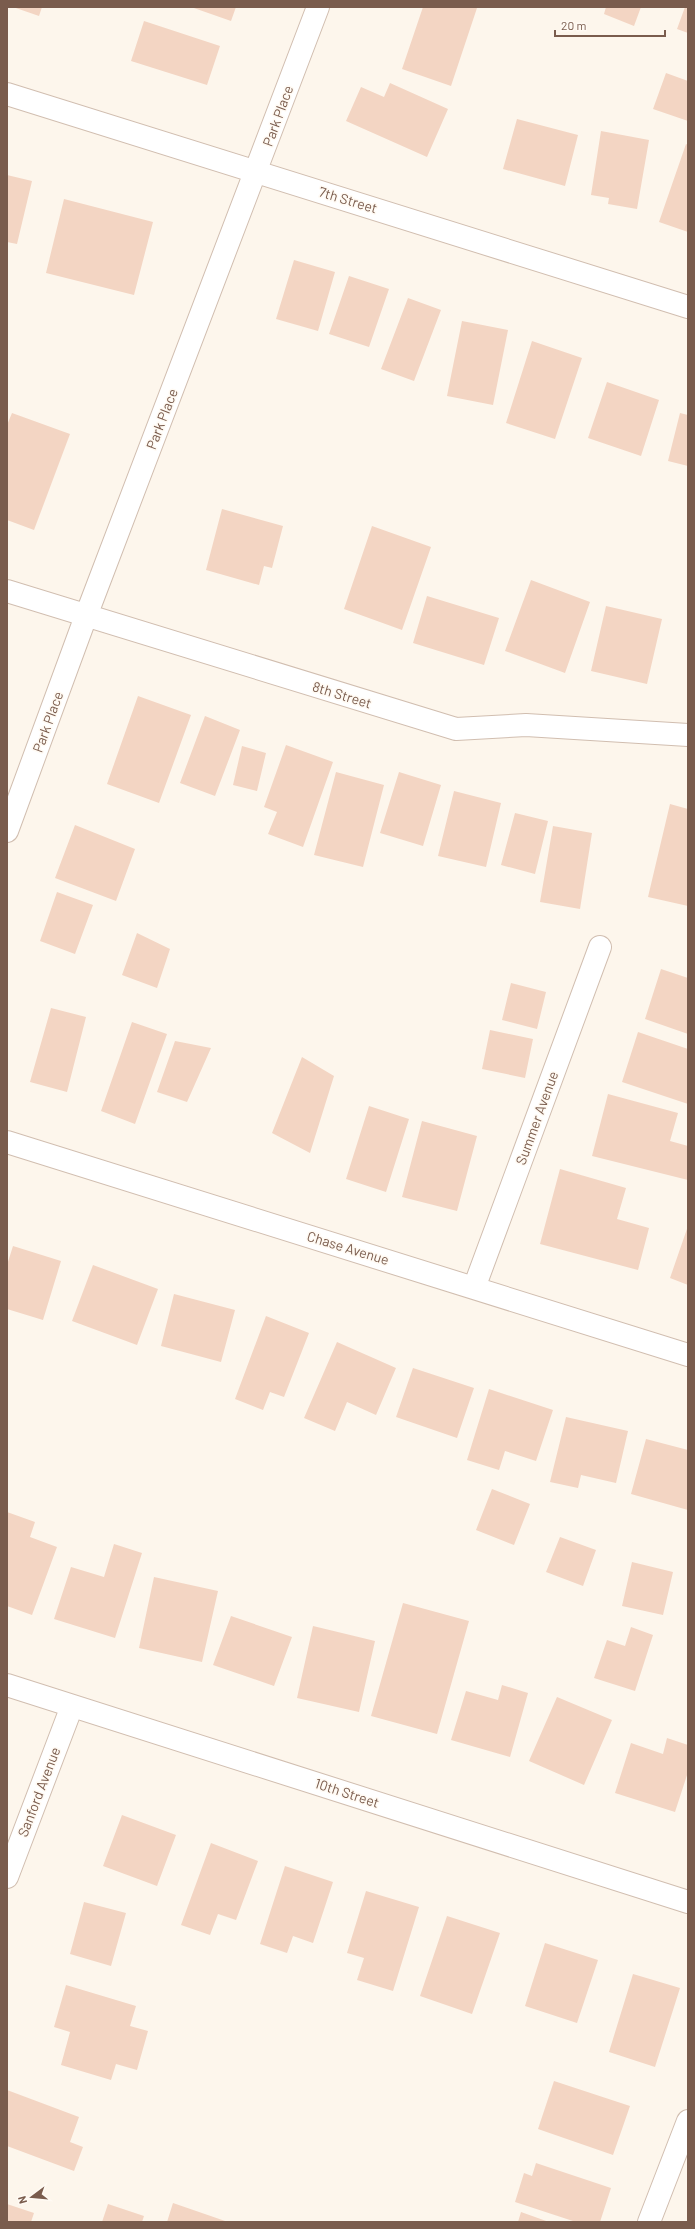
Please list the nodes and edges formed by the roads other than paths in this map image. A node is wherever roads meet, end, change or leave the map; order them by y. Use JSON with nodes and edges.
{"nodes":[{"id":1,"x":318,"y":7,"type":"edge"},
{"id":2,"x":7,"y":94,"type":"edge"},
{"id":3,"x":257,"y":172,"type":"junction"},
{"id":4,"x":688,"y":307,"type":"edge"},
{"id":5,"x":7,"y":591,"type":"edge"},
{"id":6,"x":86,"y":616,"type":"junction"},
{"id":7,"x":688,"y":734,"type":"edge"},
{"id":8,"x":7,"y":831,"type":"edge"},
{"id":9,"x":600,"y":947,"type":"dead end"},
{"id":10,"x":7,"y":1142,"type":"edge"},
{"id":11,"x":474,"y":1288,"type":"junction"},
{"id":12,"x":688,"y":1355,"type":"edge"},
{"id":13,"x":7,"y":1685,"type":"edge"},
{"id":14,"x":72,"y":1706,"type":"junction"},
{"id":15,"x":7,"y":1877,"type":"edge"},
{"id":16,"x":688,"y":1902,"type":"edge"},
{"id":17,"x":688,"y":2121,"type":"edge"},
{"id":18,"x":649,"y":2222,"type":"edge"}],
"edges":[{"from":1,"to":3,"type":"street","name":"Park Place"},
{"from":2,"to":3,"type":"street","name":"7th Street"},
{"from":3,"to":4,"type":"street","name":"7th Street"},
{"from":3,"to":6,"type":"street","name":"Park Place"},
{"from":5,"to":6,"type":"street","name":"8th Street"},
{"from":6,"to":7,"type":"street","name":"8th Street"},
{"from":6,"to":8,"type":"street","name":"Park Place"},
{"from":9,"to":11,"type":"street","name":"Summer Avenue"},
{"from":10,"to":11,"type":"street","name":"Chase Avenue"},
{"from":11,"to":12,"type":"street","name":"Chase Avenue"},
{"from":13,"to":14,"type":"street","name":"10th Street"},
{"from":14,"to":15,"type":"street","name":"Sanford Avenue"},
{"from":14,"to":16,"type":"street","name":"10th Street"},
{"from":17,"to":18,"type":"street"}]}
